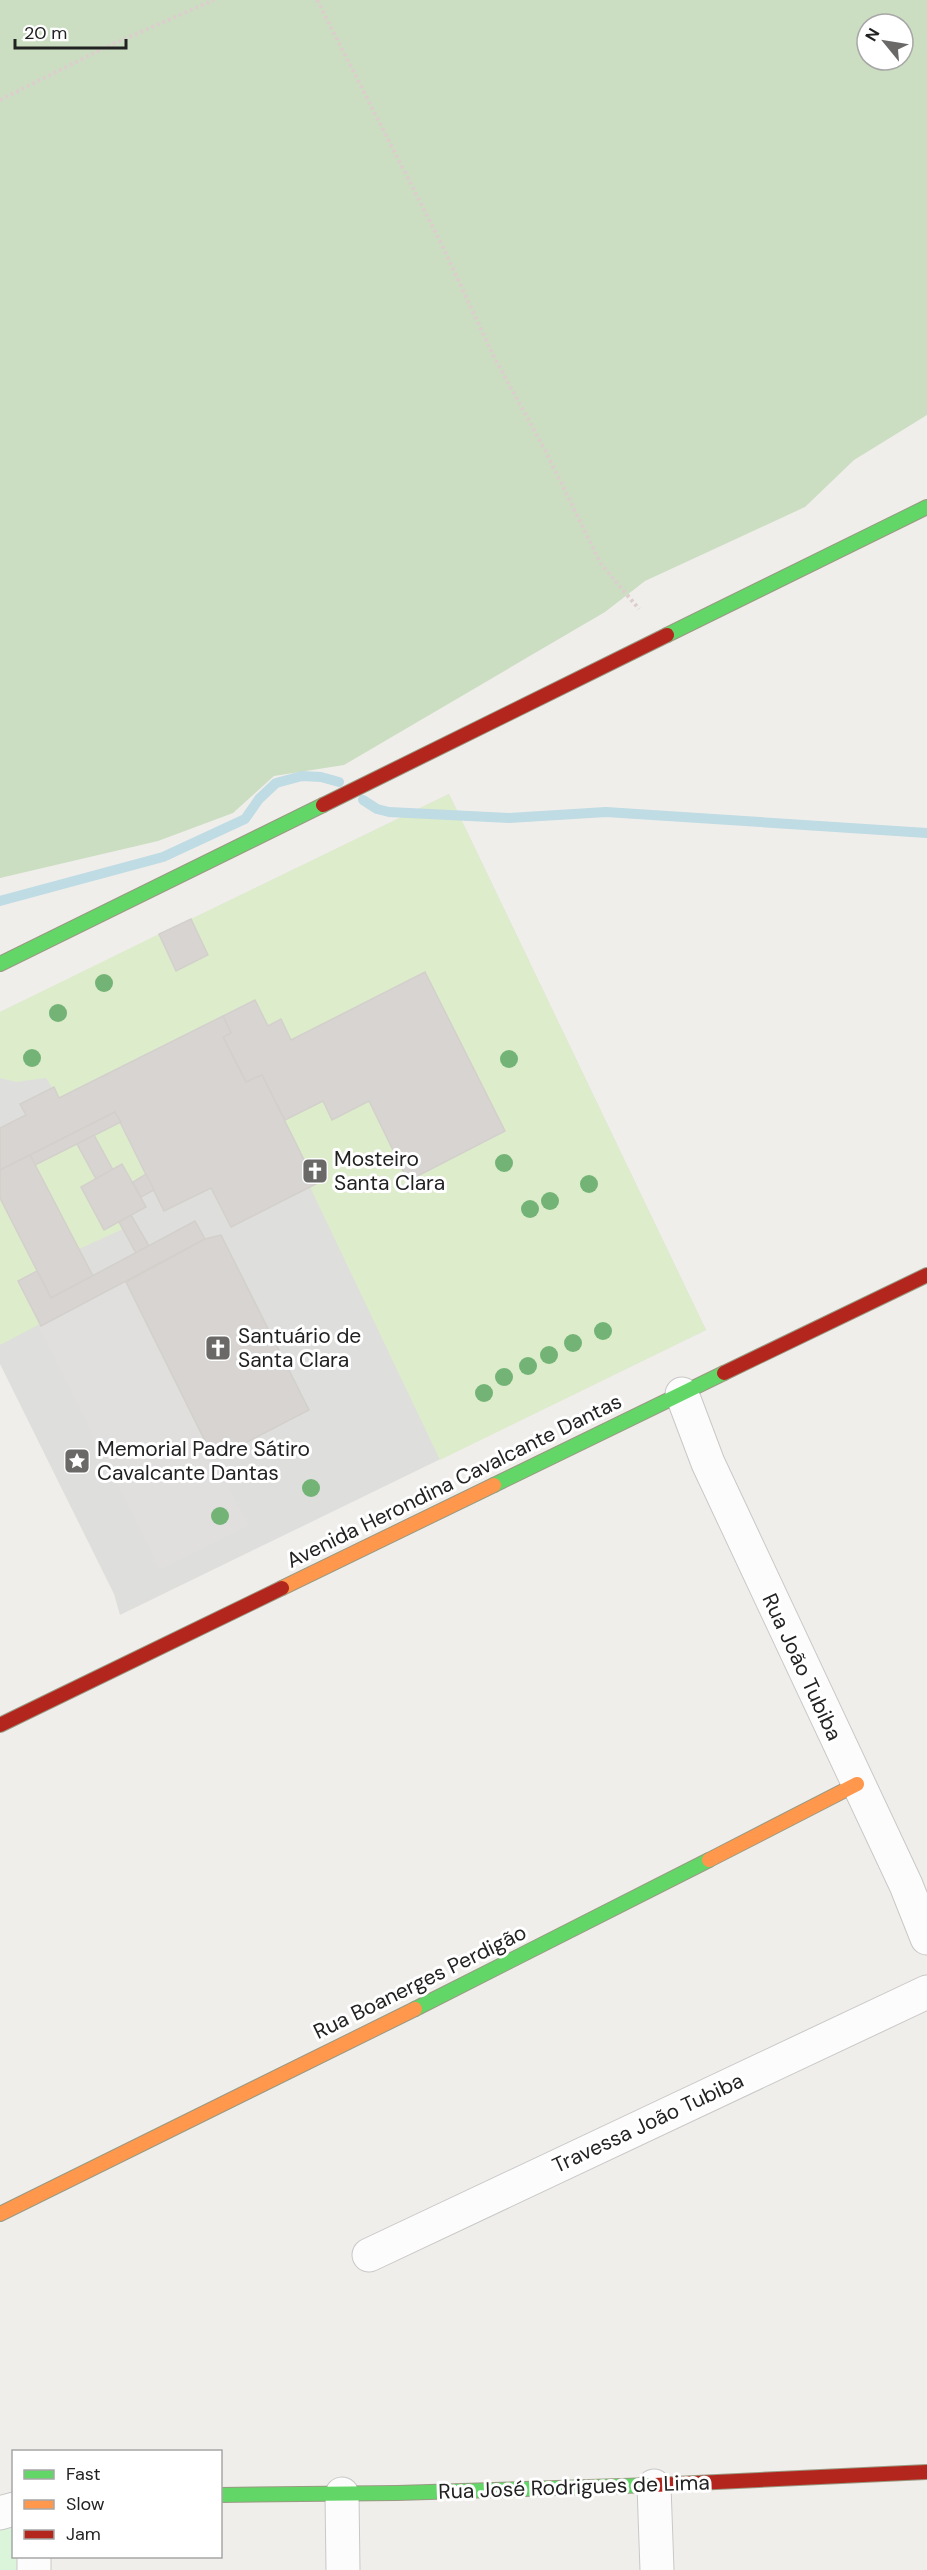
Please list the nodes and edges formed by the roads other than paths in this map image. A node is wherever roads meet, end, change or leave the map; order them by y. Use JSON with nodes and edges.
{"nodes":[{"id":1,"x":927,"y":507,"type":"edge"},
{"id":2,"x":0,"y":964,"type":"edge"},
{"id":3,"x":927,"y":1275,"type":"edge"},
{"id":4,"x":682,"y":1394,"type":"junction"},
{"id":5,"x":0,"y":1725,"type":"edge"},
{"id":6,"x":857,"y":1784,"type":"junction"},
{"id":7,"x":927,"y":1938,"type":"edge"},
{"id":8,"x":927,"y":1992,"type":"edge"},
{"id":9,"x":0,"y":2214,"type":"edge"},
{"id":10,"x":369,"y":2255,"type":"dead end"},
{"id":11,"x":927,"y":2472,"type":"edge"},
{"id":12,"x":654,"y":2486,"type":"junction"},
{"id":13,"x":342,"y":2494,"type":"junction"},
{"id":14,"x":222,"y":2495,"type":"edge"},
{"id":15,"x":343,"y":2570,"type":"edge"},
{"id":16,"x":657,"y":2570,"type":"edge"}],
"edges":[{"from":1,"to":2,"type":"street"},
{"from":3,"to":4,"type":"street","name":"Avenida Herondina Cavalcante Dantas"},
{"from":4,"to":5,"type":"street","name":"Avenida Herondina Cavalcante Dantas"},
{"from":4,"to":6,"type":"street","name":"Rua João Tubiba"},
{"from":6,"to":7,"type":"street","name":"Rua João Tubiba"},
{"from":6,"to":9,"type":"street","name":"Rua Boanerges Perdigão"},
{"from":8,"to":10,"type":"street","name":"Travessa João Tubiba"},
{"from":11,"to":12,"type":"street","name":"Rua José Rodrigues de Lima"},
{"from":12,"to":13,"type":"street","name":"Rua José Rodrigues de Lima"},
{"from":12,"to":16,"type":"street"},
{"from":13,"to":14,"type":"street","name":"Rua José Rodrigues de Lima"},
{"from":13,"to":15,"type":"street"}]}
